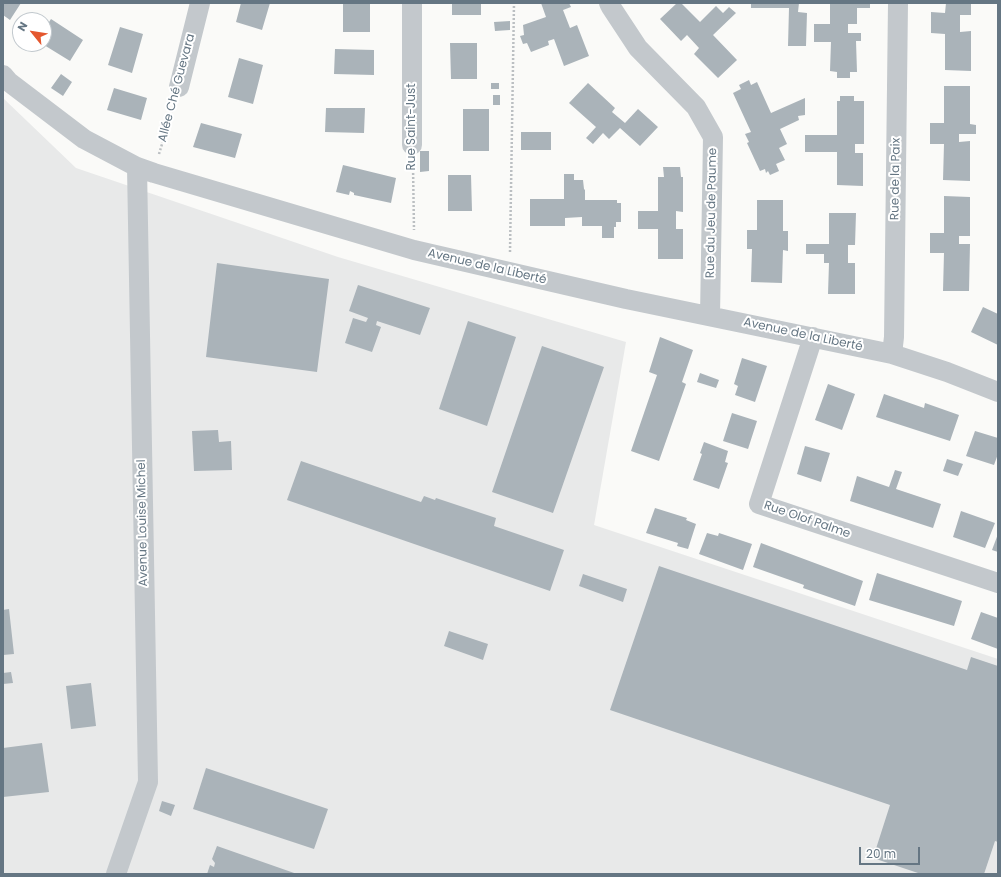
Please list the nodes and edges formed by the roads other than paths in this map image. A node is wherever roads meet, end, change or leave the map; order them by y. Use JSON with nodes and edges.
{"nodes":[{"id":1,"x":200,"y":3,"type":"edge"},
{"id":2,"x":412,"y":3,"type":"edge"},
{"id":3,"x":609,"y":3,"type":"edge"},
{"id":4,"x":898,"y":3,"type":"edge"},
{"id":5,"x":3,"y":75,"type":"edge"},
{"id":6,"x":179,"y":86,"type":"road end"},
{"id":7,"x":412,"y":145,"type":"road end"},
{"id":8,"x":145,"y":170,"type":"junction"},
{"id":9,"x":710,"y":316,"type":"junction"},
{"id":10,"x":814,"y":337,"type":"junction"},
{"id":11,"x":892,"y":354,"type":"junction"},
{"id":12,"x":998,"y":392,"type":"edge"},
{"id":13,"x":998,"y":583,"type":"edge"},
{"id":14,"x":116,"y":874,"type":"edge"}],
"edges":[{"from":1,"to":6,"type":"street","name":"Allée Ché Guevara"},
{"from":2,"to":7,"type":"street","name":"Rue Saint-Just"},
{"from":3,"to":9,"type":"street","name":"Rue du Jeu de Paume"},
{"from":4,"to":11,"type":"street","name":"Rue de la Paix"},
{"from":5,"to":8,"type":"street","name":"Avenue de la Liberté"},
{"from":8,"to":9,"type":"street","name":"Avenue de la Liberté"},
{"from":8,"to":14,"type":"street","name":"Avenue Louise Michel"},
{"from":9,"to":10,"type":"street","name":"Avenue de la Liberté"},
{"from":10,"to":11,"type":"street","name":"Avenue de la Liberté"},
{"from":10,"to":13,"type":"street","name":"Rue Olof Palme"},
{"from":11,"to":12,"type":"street","name":"Avenue de la Liberté"}]}
